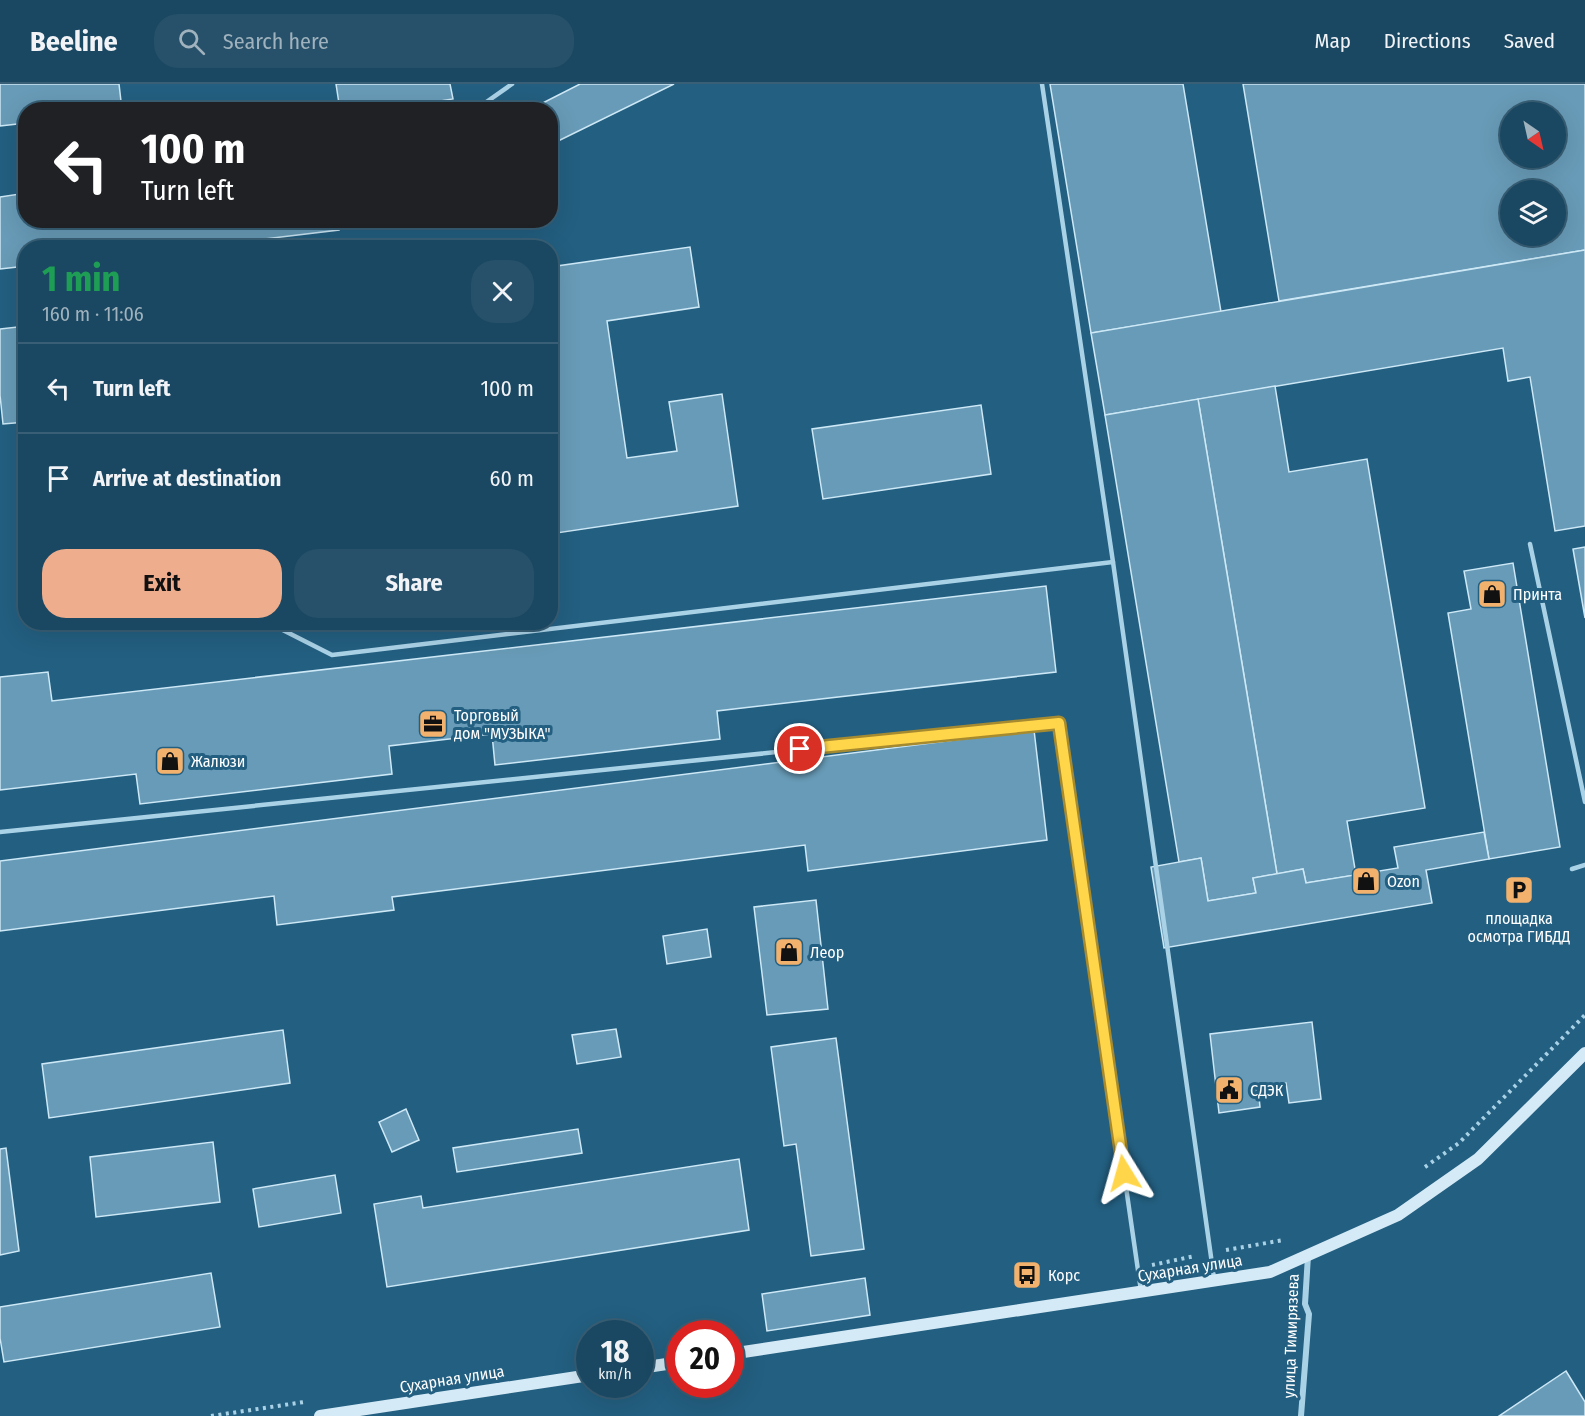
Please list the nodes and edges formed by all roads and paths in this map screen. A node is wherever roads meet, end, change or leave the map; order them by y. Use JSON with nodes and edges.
{"nodes":[{"id":1,"x":512,"y":84,"type":"edge"},
{"id":2,"x":1042,"y":84,"type":"edge"},
{"id":3,"x":486,"y":102,"type":"edge"},
{"id":4,"x":1530,"y":544,"type":"dead end"},
{"id":5,"x":1113,"y":562,"type":"junction"},
{"id":6,"x":558,"y":628,"type":"edge"},
{"id":7,"x":283,"y":630,"type":"edge"},
{"id":8,"x":542,"y":630,"type":"edge"},
{"id":9,"x":1585,"y":802,"type":"edge"},
{"id":10,"x":0,"y":832,"type":"edge"},
{"id":11,"x":1585,"y":865,"type":"edge"},
{"id":12,"x":1572,"y":869,"type":"dead end"},
{"id":13,"x":1585,"y":1015,"type":"edge"},
{"id":14,"x":1585,"y":1053,"type":"edge"},
{"id":15,"x":1420,"y":1171,"type":"dead end"},
{"id":16,"x":1288,"y":1239,"type":"dead end"},
{"id":17,"x":1210,"y":1253,"type":"junction"},
{"id":18,"x":1308,"y":1256,"type":"junction"},
{"id":19,"x":1137,"y":1268,"type":"junction"},
{"id":20,"x":1214,"y":1281,"type":"junction"},
{"id":21,"x":1141,"y":1292,"type":"junction"},
{"id":22,"x":744,"y":1352,"type":"edge"},
{"id":23,"x":576,"y":1377,"type":"edge"},
{"id":24,"x":320,"y":1416,"type":"edge"},
{"id":25,"x":1301,"y":1416,"type":"edge"}],
"edges":[{"from":1,"to":3,"type":"lane"},
{"from":2,"to":5,"type":"lane"},
{"from":4,"to":9,"type":"lane"},
{"from":5,"to":6,"type":"lane"},
{"from":5,"to":17,"type":"lane"},
{"from":7,"to":8,"type":"lane"},
{"from":10,"to":19,"type":"lane"},
{"from":11,"to":12,"type":"lane"},
{"from":13,"to":15,"type":"path"},
{"from":14,"to":18,"type":"street","name":"Сухарная улица"},
{"from":16,"to":17,"type":"path"},
{"from":17,"to":19,"type":"path"},
{"from":17,"to":20,"type":"lane"},
{"from":18,"to":20,"type":"street","name":"Сухарная улица"},
{"from":18,"to":25,"type":"street","name":"улица Тимирязева"},
{"from":19,"to":21,"type":"lane"},
{"from":20,"to":21,"type":"street","name":"Сухарная улица"},
{"from":21,"to":22,"type":"street","name":"Сухарная улица"},
{"from":23,"to":24,"type":"street","name":"Сухарная улица"}]}
